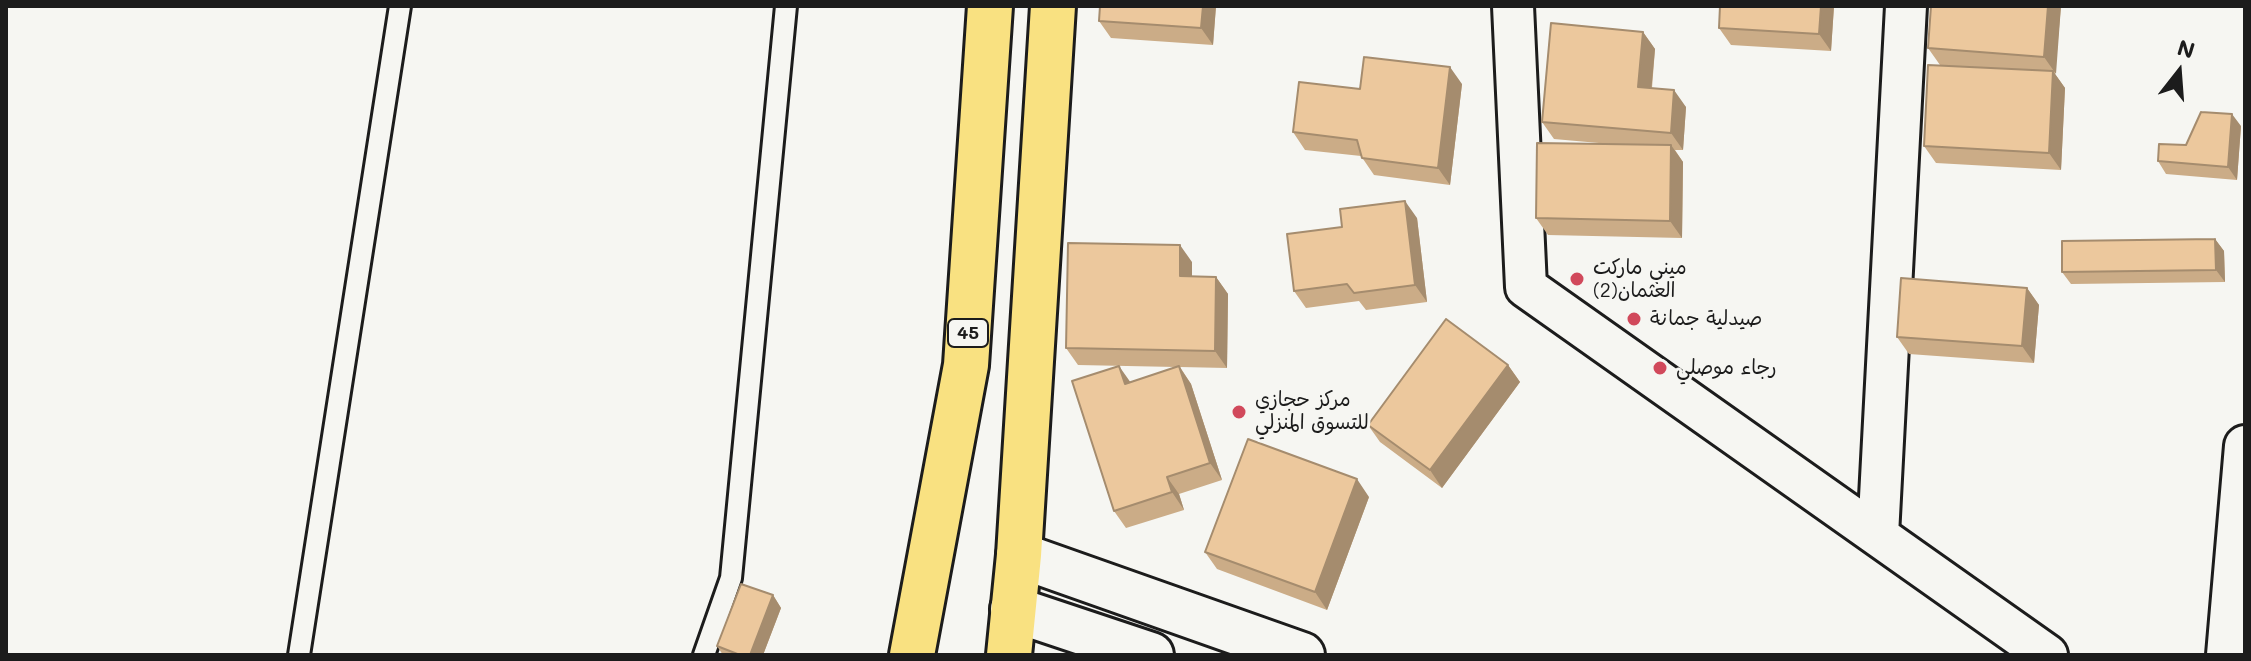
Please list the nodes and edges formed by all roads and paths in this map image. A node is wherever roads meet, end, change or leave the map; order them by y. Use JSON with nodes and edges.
{"nodes":[{"id":1,"x":400,"y":6,"type":"edge"},
{"id":2,"x":786,"y":6,"type":"edge"},
{"id":3,"x":990,"y":6,"type":"edge"},
{"id":4,"x":1053,"y":6,"type":"edge"},
{"id":5,"x":1513,"y":6,"type":"edge"},
{"id":6,"x":1906,"y":6,"type":"edge"},
{"id":7,"x":2245,"y":446,"type":"edge"},
{"id":8,"x":1878,"y":535,"type":"junction"},
{"id":9,"x":1019,"y":555,"type":"junction"},
{"id":10,"x":1013,"y":609,"type":"junction"},
{"id":11,"x":299,"y":655,"type":"edge"},
{"id":12,"x":704,"y":655,"type":"edge"},
{"id":13,"x":912,"y":655,"type":"edge"},
{"id":14,"x":1009,"y":655,"type":"edge"},
{"id":15,"x":1151,"y":655,"type":"edge"},
{"id":16,"x":1302,"y":655,"type":"edge"},
{"id":17,"x":2047,"y":655,"type":"edge"},
{"id":18,"x":2227,"y":655,"type":"edge"}],
"edges":[{"from":1,"to":11,"type":"lane"},
{"from":2,"to":12,"type":"lane"},
{"from":3,"to":13,"type":"highway","number":"45"},
{"from":4,"to":9,"type":"highway"},
{"from":5,"to":8,"type":"street"},
{"from":6,"to":8,"type":"street"},
{"from":7,"to":18,"type":"street"},
{"from":8,"to":17,"type":"street"},
{"from":9,"to":10,"type":"highway"},
{"from":9,"to":16,"type":"main road"},
{"from":10,"to":14,"type":"highway"},
{"from":10,"to":15,"type":"main road"}]}
